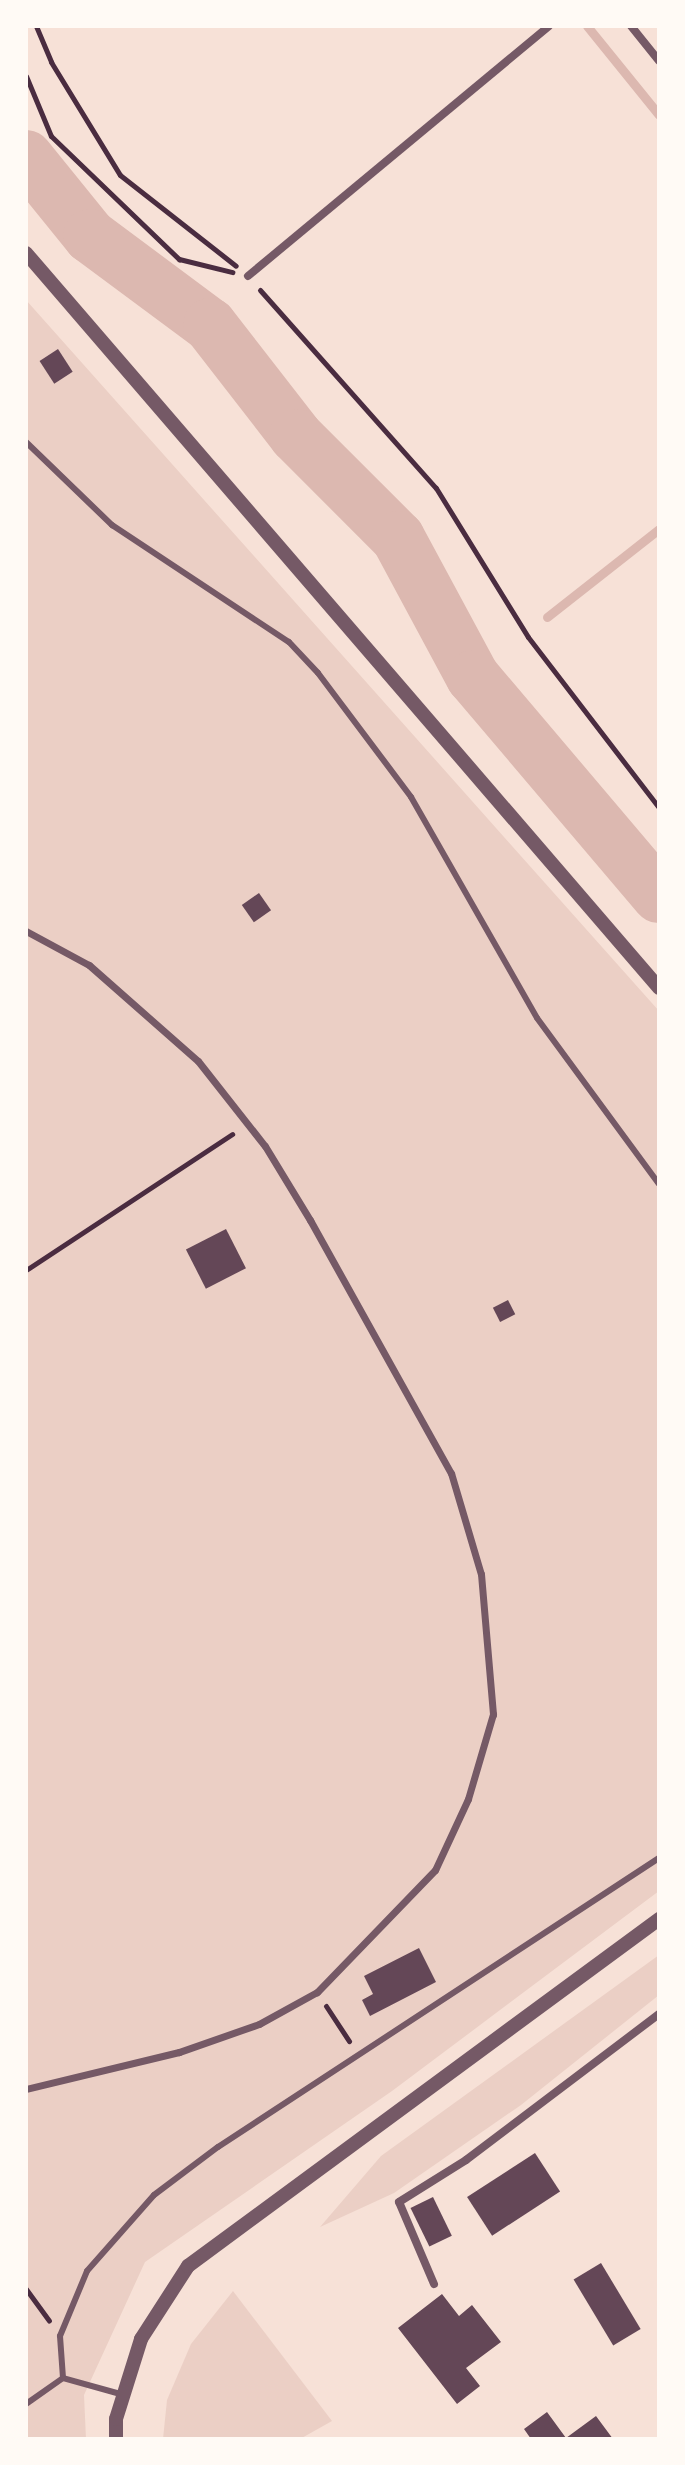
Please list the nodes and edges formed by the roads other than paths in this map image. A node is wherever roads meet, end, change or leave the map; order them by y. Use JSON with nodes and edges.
{"nodes":[{"id":1,"x":549,"y":26,"type":"edge"},
{"id":2,"x":631,"y":26,"type":"edge"},
{"id":3,"x":659,"y":61,"type":"edge"},
{"id":4,"x":26,"y":253,"type":"edge"},
{"id":5,"x":248,"y":276,"type":"road end"},
{"id":6,"x":26,"y":442,"type":"edge"},
{"id":7,"x":26,"y":931,"type":"edge"},
{"id":8,"x":659,"y":988,"type":"edge"},
{"id":9,"x":659,"y":1184,"type":"edge"},
{"id":10,"x":659,"y":1858,"type":"edge"},
{"id":11,"x":659,"y":1919,"type":"edge"},
{"id":12,"x":659,"y":2014,"type":"edge"},
{"id":13,"x":26,"y":2089,"type":"edge"},
{"id":14,"x":434,"y":2284,"type":"dead end"},
{"id":15,"x":63,"y":2378,"type":"junction"},
{"id":16,"x":124,"y":2395,"type":"junction"},
{"id":17,"x":26,"y":2404,"type":"edge"},
{"id":18,"x":116,"y":2439,"type":"edge"}],
"edges":[{"from":1,"to":5,"type":"street"},
{"from":2,"to":3,"type":"street"},
{"from":4,"to":8,"type":"street"},
{"from":6,"to":9,"type":"lane"},
{"from":7,"to":13,"type":"street"},
{"from":10,"to":15,"type":"lane"},
{"from":11,"to":16,"type":"street"},
{"from":12,"to":14,"type":"street"},
{"from":15,"to":16,"type":"lane"},
{"from":15,"to":17,"type":"lane"},
{"from":16,"to":18,"type":"street"}]}
